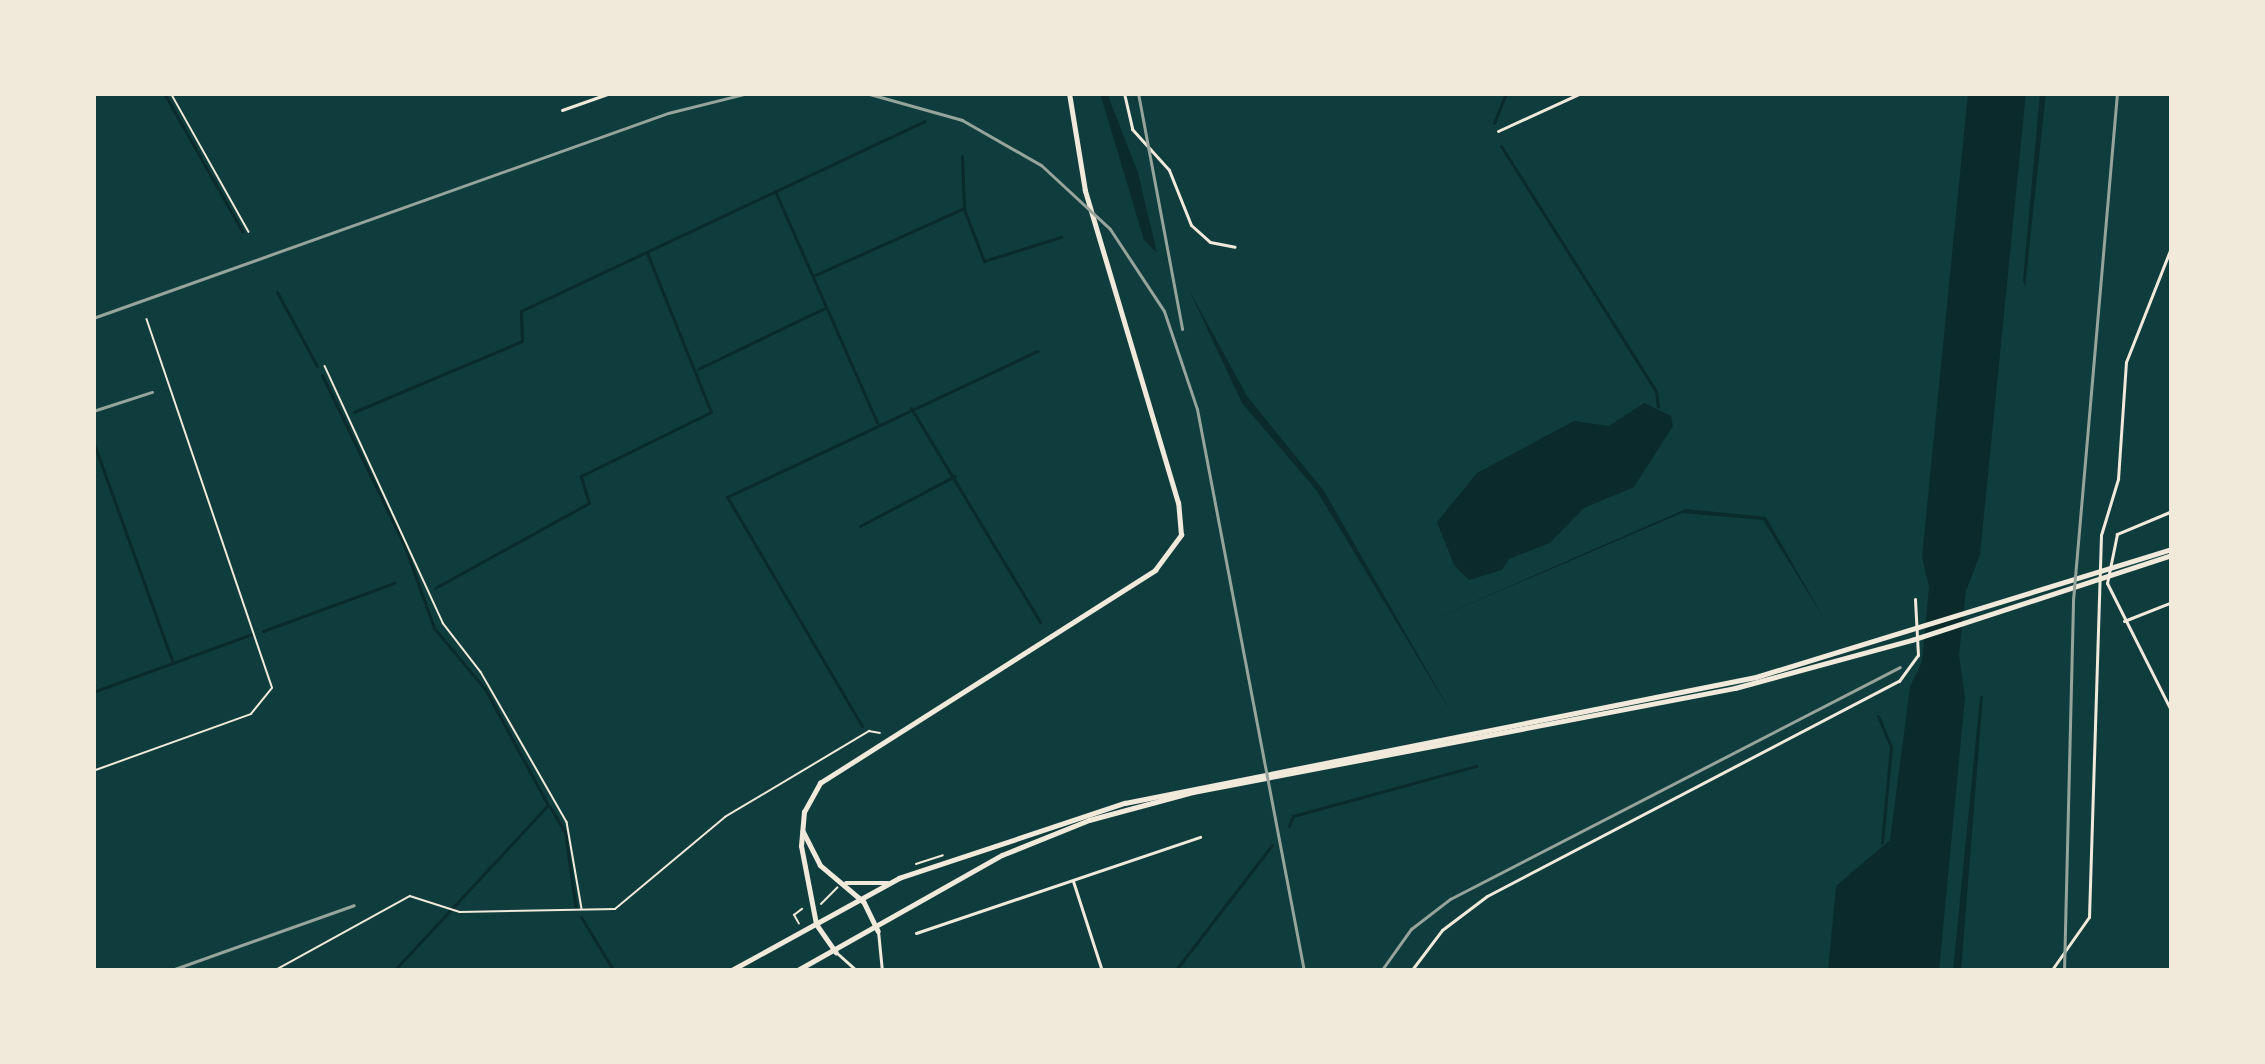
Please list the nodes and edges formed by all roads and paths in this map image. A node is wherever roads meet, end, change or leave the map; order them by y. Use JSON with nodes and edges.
{"nodes":[{"id":1,"x":171,"y":93,"type":"edge"},
{"id":2,"x":610,"y":93,"type":"edge"},
{"id":3,"x":1069,"y":93,"type":"edge"},
{"id":4,"x":1124,"y":93,"type":"edge"},
{"id":5,"x":1581,"y":93,"type":"edge"},
{"id":6,"x":562,"y":110,"type":"dead end"},
{"id":7,"x":1498,"y":131,"type":"dead end"},
{"id":8,"x":249,"y":232,"type":"dead end"},
{"id":9,"x":2172,"y":245,"type":"edge"},
{"id":10,"x":1234,"y":247,"type":"dead end"},
{"id":11,"x":147,"y":320,"type":"dead end"},
{"id":12,"x":325,"y":366,"type":"dead end"},
{"id":13,"x":2172,"y":511,"type":"edge"},
{"id":14,"x":2172,"y":552,"type":"edge"},
{"id":15,"x":1915,"y":599,"type":"dead end"},
{"id":16,"x":2172,"y":602,"type":"edge"},
{"id":17,"x":2122,"y":622,"type":"junction"},
{"id":18,"x":2172,"y":712,"type":"edge"},
{"id":19,"x":885,"y":739,"type":"junction"},
{"id":20,"x":93,"y":771,"type":"edge"},
{"id":21,"x":1247,"y":779,"type":"junction"},
{"id":22,"x":802,"y":826,"type":"junction"},
{"id":23,"x":1200,"y":837,"type":"dead end"},
{"id":24,"x":1072,"y":880,"type":"junction"},
{"id":25,"x":842,"y":883,"type":"junction"},
{"id":26,"x":888,"y":883,"type":"junction"},
{"id":27,"x":859,"y":896,"type":"junction"},
{"id":28,"x":582,"y":913,"type":"junction"},
{"id":29,"x":814,"y":920,"type":"junction"},
{"id":30,"x":878,"y":931,"type":"junction"},
{"id":31,"x":916,"y":933,"type":"dead end"},
{"id":32,"x":836,"y":953,"type":"junction"},
{"id":33,"x":274,"y":971,"type":"edge"},
{"id":34,"x":730,"y":971,"type":"edge"},
{"id":35,"x":796,"y":971,"type":"edge"},
{"id":36,"x":857,"y":971,"type":"edge"},
{"id":37,"x":882,"y":971,"type":"edge"},
{"id":38,"x":1102,"y":971,"type":"edge"},
{"id":39,"x":1411,"y":971,"type":"edge"},
{"id":40,"x":2051,"y":971,"type":"edge"}],
"edges":[{"from":1,"to":8,"type":"path"},
{"from":2,"to":6,"type":"street"},
{"from":3,"to":19,"type":"main road"},
{"from":4,"to":10,"type":"street"},
{"from":5,"to":7,"type":"street"},
{"from":9,"to":40,"type":"street"},
{"from":11,"to":20,"type":"lane"},
{"from":12,"to":28,"type":"path"},
{"from":13,"to":17,"type":"street"},
{"from":14,"to":21,"type":"main road"},
{"from":15,"to":39,"type":"street"},
{"from":16,"to":17,"type":"street"},
{"from":17,"to":18,"type":"street"},
{"from":19,"to":22,"type":"main road"},
{"from":19,"to":28,"type":"path"},
{"from":21,"to":26,"type":"main road"},
{"from":21,"to":30,"type":"main road"},
{"from":22,"to":25,"type":"main road"},
{"from":22,"to":29,"type":"main road"},
{"from":23,"to":24,"type":"street"},
{"from":24,"to":31,"type":"street"},
{"from":24,"to":38,"type":"street"},
{"from":25,"to":26,"type":"main road"},
{"from":25,"to":27,"type":"main road"},
{"from":26,"to":27,"type":"main road"},
{"from":27,"to":29,"type":"main road"},
{"from":27,"to":30,"type":"main road"},
{"from":28,"to":33,"type":"path"},
{"from":29,"to":32,"type":"main road"},
{"from":29,"to":34,"type":"main road"},
{"from":30,"to":32,"type":"main road"},
{"from":30,"to":37,"type":"street"},
{"from":32,"to":35,"type":"main road"},
{"from":32,"to":36,"type":"street"}]}
